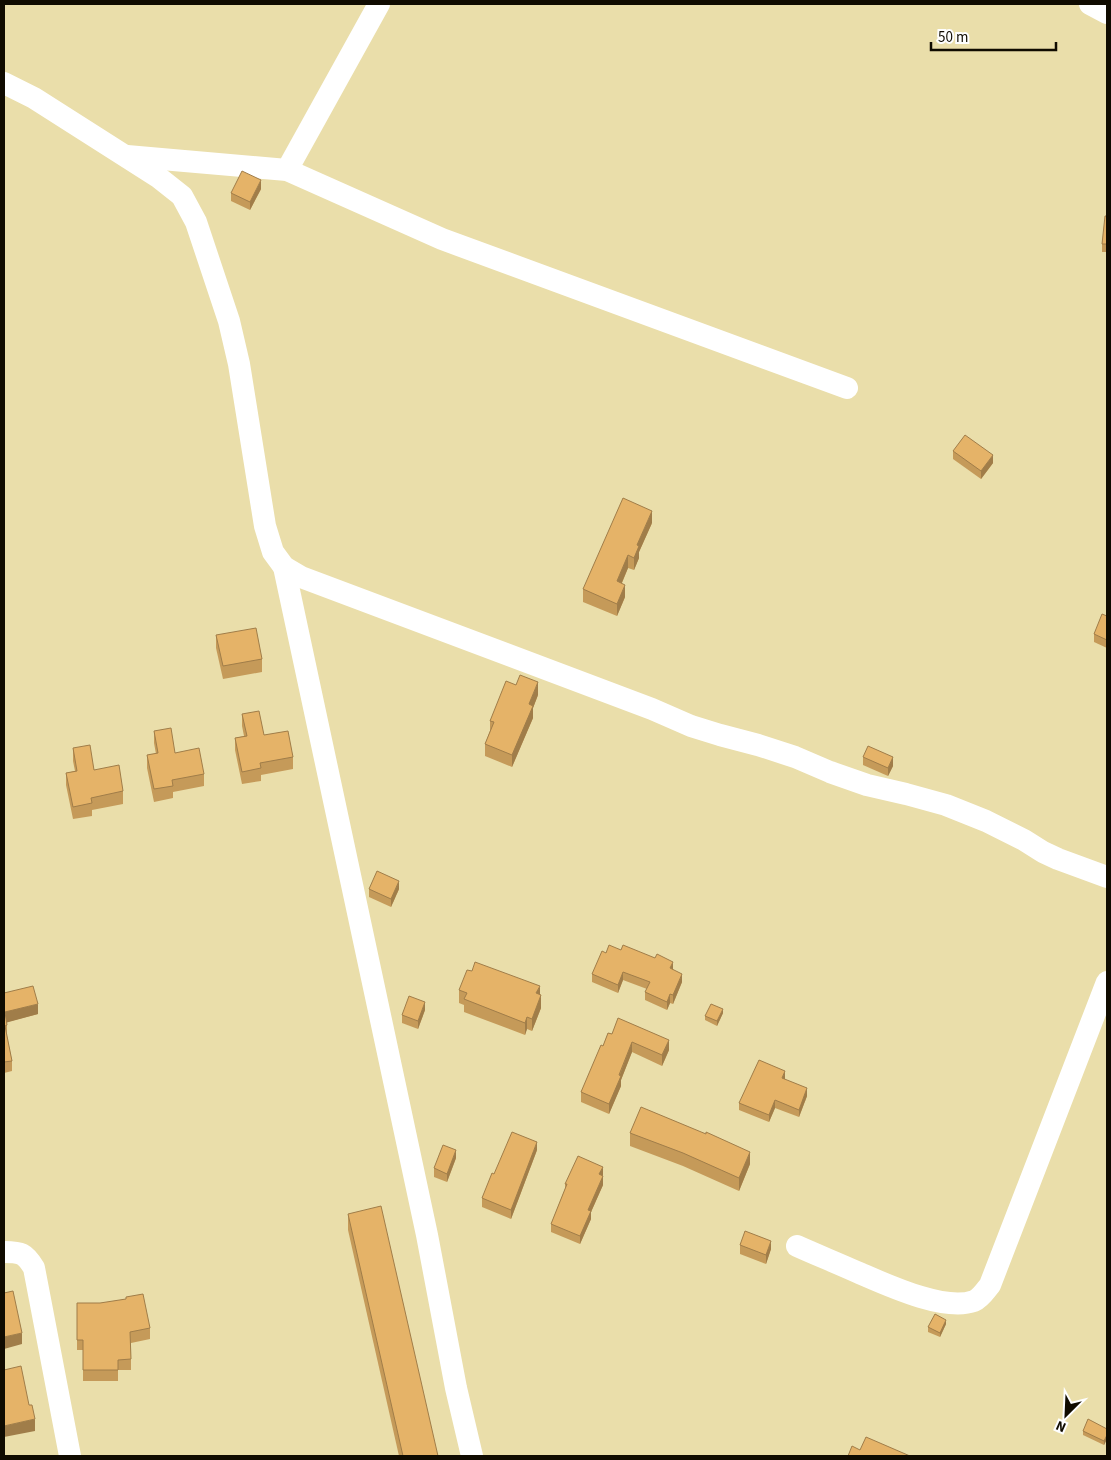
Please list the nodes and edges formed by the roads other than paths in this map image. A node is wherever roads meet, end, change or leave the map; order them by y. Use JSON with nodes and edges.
{"nodes":[{"id":1,"x":379,"y":4,"type":"edge"},
{"id":2,"x":1090,"y":4,"type":"edge"},
{"id":3,"x":1107,"y":13,"type":"edge"},
{"id":4,"x":4,"y":82,"type":"edge"},
{"id":5,"x":124,"y":156,"type":"junction"},
{"id":6,"x":287,"y":170,"type":"junction"},
{"id":7,"x":847,"y":388,"type":"dead end"},
{"id":8,"x":284,"y":567,"type":"junction"},
{"id":9,"x":1107,"y":877,"type":"edge"},
{"id":10,"x":1107,"y":982,"type":"edge"},
{"id":11,"x":797,"y":1246,"type":"dead end"},
{"id":12,"x":4,"y":1252,"type":"edge"},
{"id":13,"x":70,"y":1456,"type":"edge"},
{"id":14,"x":472,"y":1456,"type":"edge"}],
"edges":[{"from":1,"to":6,"type":"street"},
{"from":2,"to":3,"type":"street"},
{"from":4,"to":5,"type":"street"},
{"from":5,"to":6,"type":"street"},
{"from":5,"to":8,"type":"street"},
{"from":6,"to":7,"type":"street"},
{"from":8,"to":9,"type":"street"},
{"from":8,"to":14,"type":"street"},
{"from":10,"to":11,"type":"street"},
{"from":12,"to":13,"type":"street"}]}
